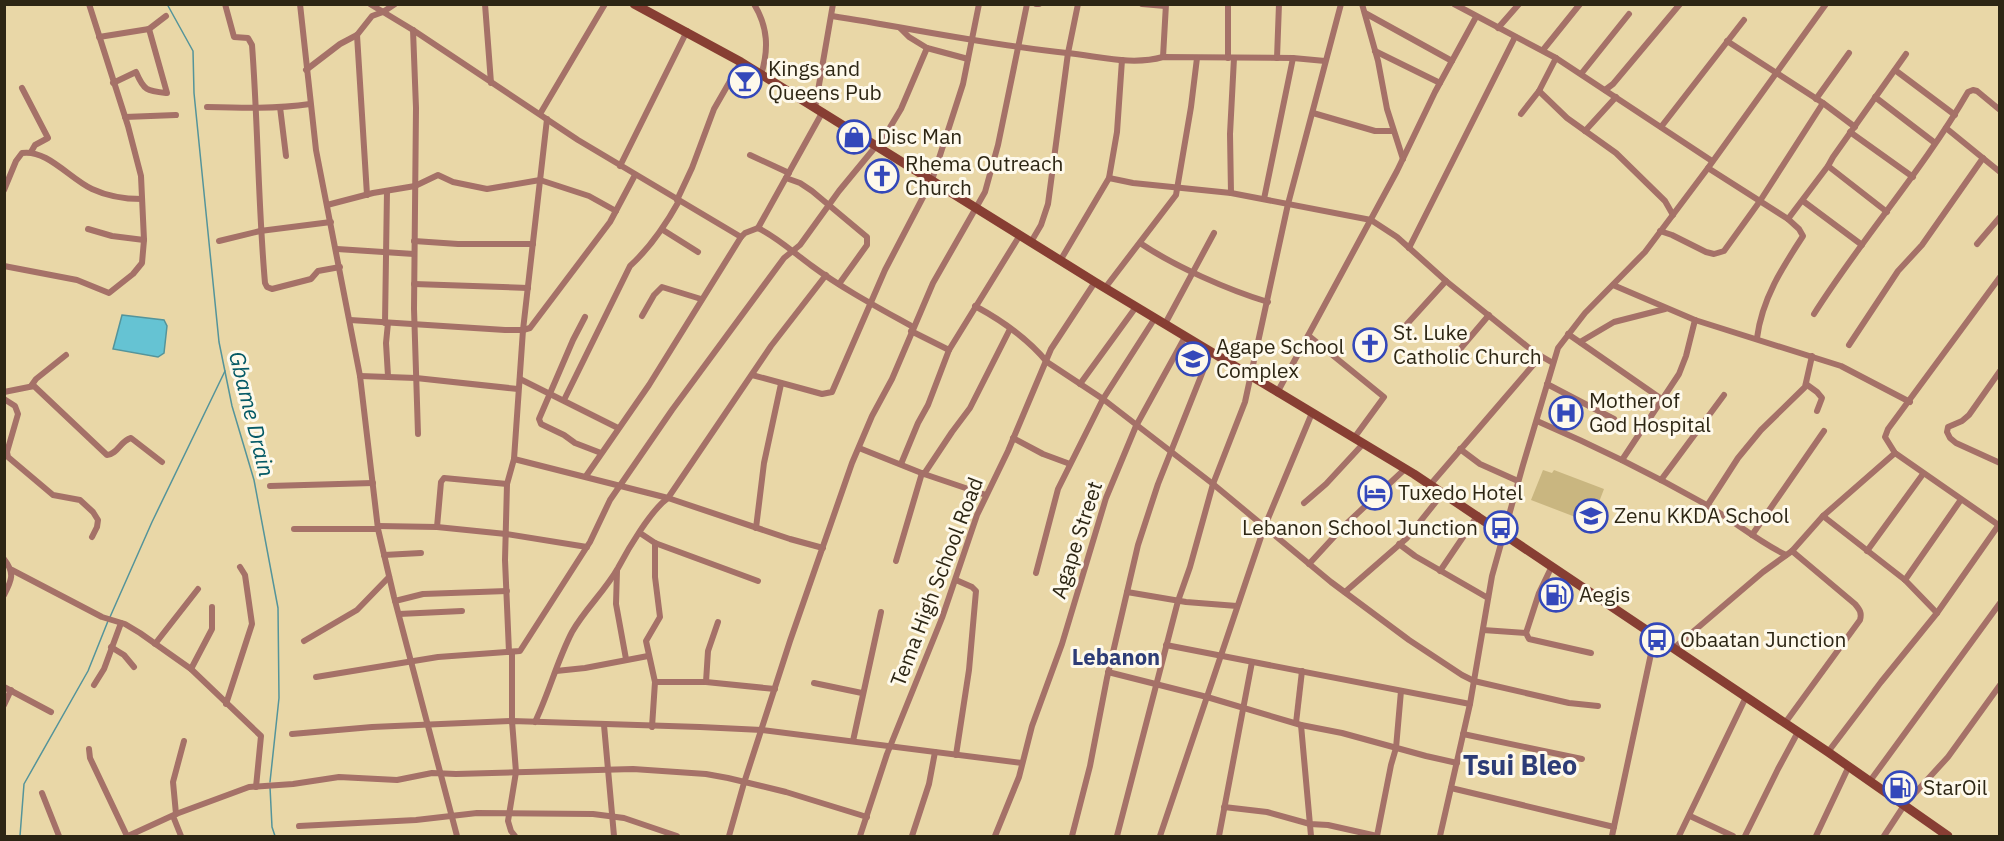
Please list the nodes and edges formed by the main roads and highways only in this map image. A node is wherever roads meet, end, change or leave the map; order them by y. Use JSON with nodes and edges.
{"nodes":[{"id":1,"x":634,"y":4,"type":"edge"},
{"id":2,"x":1948,"y":837,"type":"edge"}],
"edges":[{"from":1,"to":2,"type":"main road"}]}
